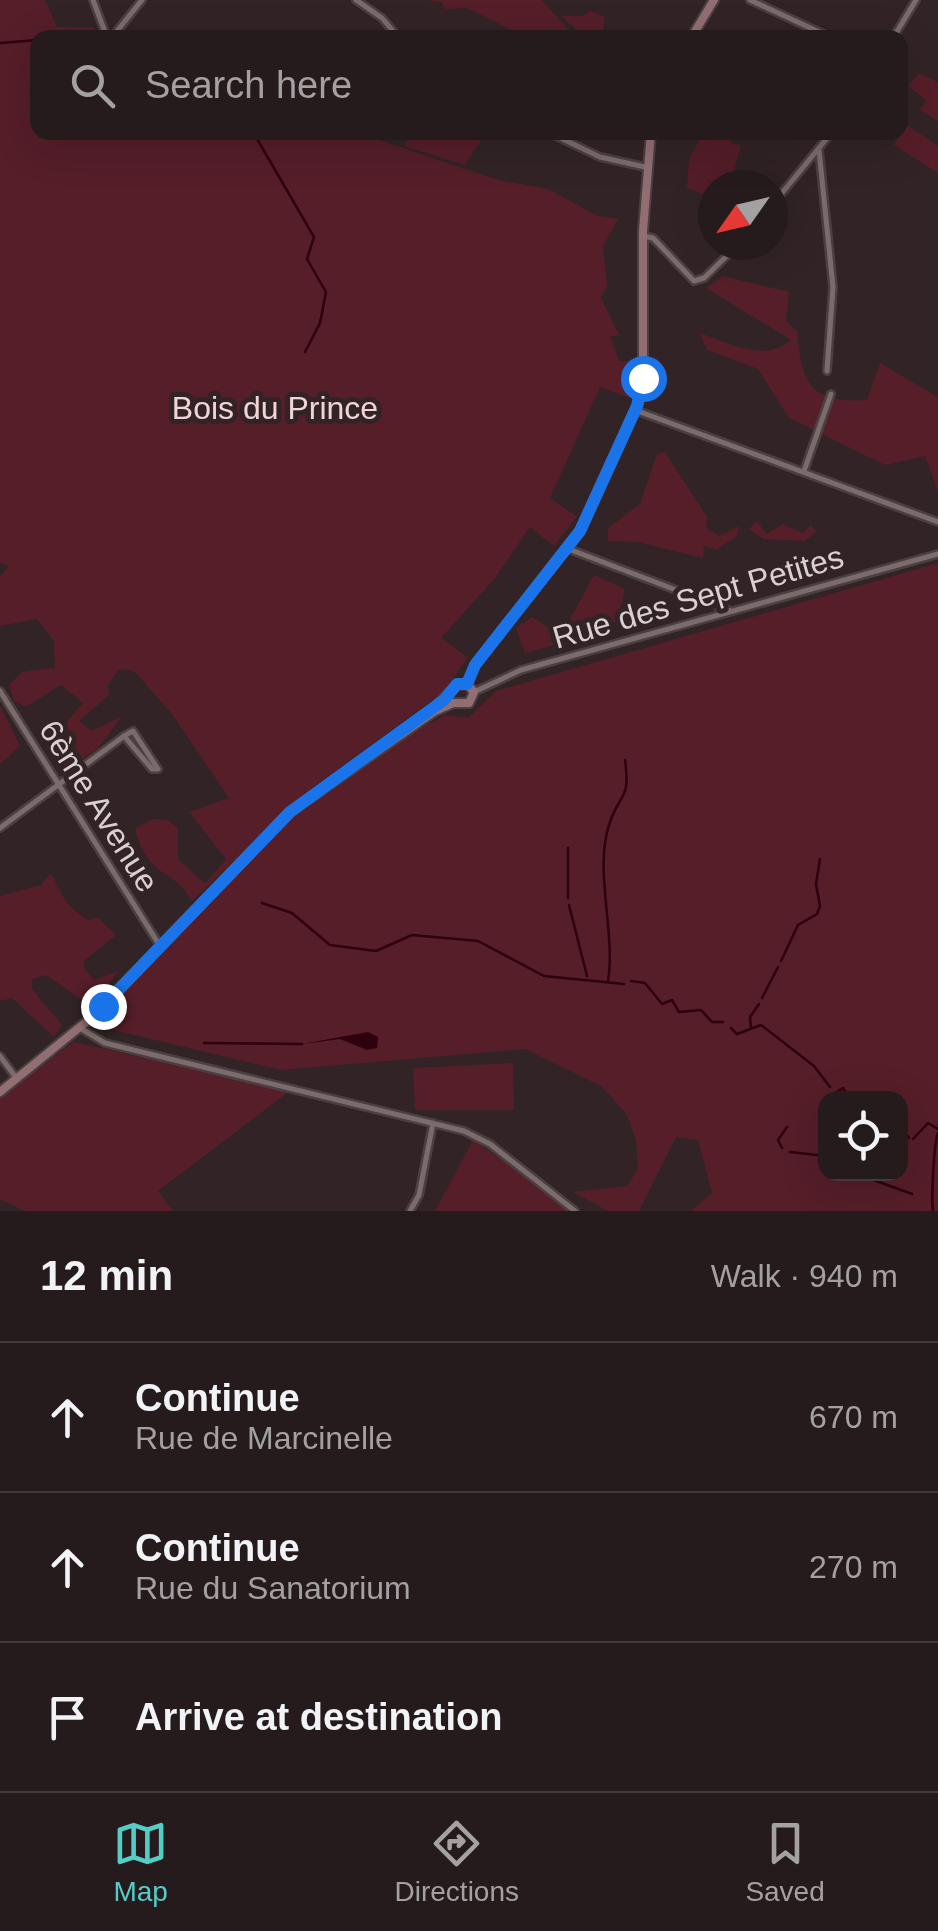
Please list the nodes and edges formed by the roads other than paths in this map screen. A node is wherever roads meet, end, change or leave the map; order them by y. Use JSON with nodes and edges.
{"nodes":[{"id":1,"x":93,"y":0,"type":"edge"},
{"id":2,"x":142,"y":0,"type":"edge"},
{"id":3,"x":356,"y":0,"type":"edge"},
{"id":4,"x":714,"y":0,"type":"edge"},
{"id":5,"x":750,"y":0,"type":"edge"},
{"id":6,"x":917,"y":1,"type":"edge"},
{"id":7,"x":104,"y":30,"type":"edge"},
{"id":8,"x":120,"y":30,"type":"edge"},
{"id":9,"x":390,"y":30,"type":"edge"},
{"id":10,"x":696,"y":30,"type":"edge"},
{"id":11,"x":815,"y":30,"type":"edge"},
{"id":12,"x":898,"y":30,"type":"edge"},
{"id":13,"x":565,"y":140,"type":"edge"},
{"id":14,"x":649,"y":140,"type":"edge"},
{"id":15,"x":826,"y":140,"type":"edge"},
{"id":16,"x":819,"y":150,"type":"junction"},
{"id":17,"x":645,"y":168,"type":"junction"},
{"id":18,"x":788,"y":186,"type":"edge"},
{"id":19,"x":643,"y":236,"type":"junction"},
{"id":20,"x":723,"y":260,"type":"edge"},
{"id":21,"x":827,"y":371,"type":"dead end"},
{"id":22,"x":830,"y":394,"type":"dead end"},
{"id":23,"x":635,"y":410,"type":"junction"},
{"id":24,"x":804,"y":472,"type":"junction"},
{"id":25,"x":938,"y":522,"type":"edge"},
{"id":26,"x":566,"y":548,"type":"junction"},
{"id":27,"x":938,"y":554,"type":"edge"},
{"id":28,"x":732,"y":612,"type":"junction"},
{"id":29,"x":467,"y":684,"type":"junction"},
{"id":30,"x":0,"y":691,"type":"edge"},
{"id":31,"x":474,"y":692,"type":"junction"},
{"id":32,"x":453,"y":698,"type":"junction"},
{"id":33,"x":124,"y":736,"type":"junction"},
{"id":34,"x":59,"y":783,"type":"junction"},
{"id":35,"x":0,"y":828,"type":"edge"},
{"id":36,"x":160,"y":946,"type":"junction"},
{"id":37,"x":80,"y":1028,"type":"junction"},
{"id":38,"x":0,"y":1056,"type":"edge"},
{"id":39,"x":17,"y":1078,"type":"junction"},
{"id":40,"x":0,"y":1092,"type":"edge"},
{"id":41,"x":434,"y":1122,"type":"junction"},
{"id":42,"x":410,"y":1211,"type":"edge"},
{"id":43,"x":574,"y":1211,"type":"edge"}],
"edges":[{"from":1,"to":7,"type":"street"},
{"from":2,"to":8,"type":"street"},
{"from":3,"to":9,"type":"street"},
{"from":4,"to":10,"type":"street"},
{"from":5,"to":11,"type":"street"},
{"from":6,"to":12,"type":"street"},
{"from":13,"to":17,"type":"street"},
{"from":14,"to":17,"type":"street"},
{"from":15,"to":16,"type":"street"},
{"from":16,"to":18,"type":"street"},
{"from":16,"to":21,"type":"street"},
{"from":17,"to":19,"type":"street"},
{"from":19,"to":20,"type":"street"},
{"from":19,"to":23,"type":"street"},
{"from":22,"to":24,"type":"street"},
{"from":23,"to":24,"type":"street"},
{"from":23,"to":26,"type":"street"},
{"from":24,"to":25,"type":"street"},
{"from":26,"to":28,"type":"street"},
{"from":26,"to":29,"type":"street"},
{"from":27,"to":28,"type":"street","name":"Rue des Sept Petites"},
{"from":28,"to":31,"type":"street","name":"Rue des Sept Petites"},
{"from":29,"to":31,"type":"street"},
{"from":29,"to":32,"type":"street"},
{"from":30,"to":34,"type":"street","name":"6ème Avenue"},
{"from":31,"to":32,"type":"street"},
{"from":32,"to":36,"type":"street"},
{"from":33,"to":33,"type":"street"},
{"from":33,"to":34,"type":"street"},
{"from":34,"to":35,"type":"street"},
{"from":34,"to":36,"type":"street","name":"6ème Avenue"},
{"from":36,"to":37,"type":"street"},
{"from":37,"to":39,"type":"street"},
{"from":37,"to":41,"type":"street"},
{"from":38,"to":39,"type":"street"},
{"from":39,"to":40,"type":"street"},
{"from":41,"to":42,"type":"street"},
{"from":41,"to":43,"type":"street"}]}
